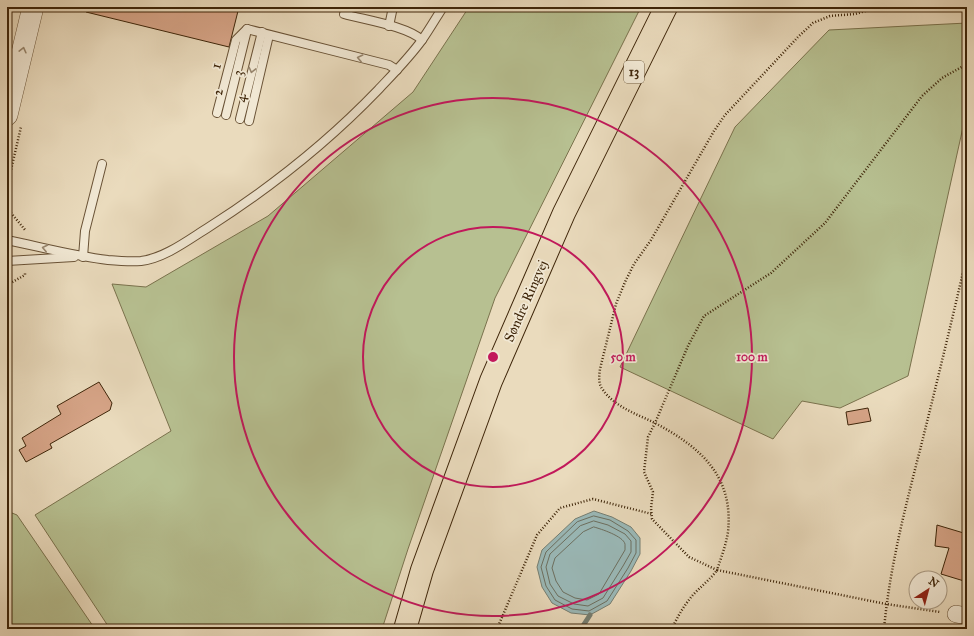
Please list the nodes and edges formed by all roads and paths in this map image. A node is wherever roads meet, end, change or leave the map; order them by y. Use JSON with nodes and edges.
{"nodes":[{"id":1,"x":34,"y":7,"type":"edge"},
{"id":2,"x":393,"y":7,"type":"edge"},
{"id":3,"x":443,"y":7,"type":"edge"},
{"id":4,"x":666,"y":7,"type":"edge"},
{"id":5,"x":880,"y":7,"type":"edge"},
{"id":6,"x":344,"y":14,"type":"dead end"},
{"id":7,"x":390,"y":26,"type":"junction"},
{"id":8,"x":247,"y":29,"type":"junction"},
{"id":9,"x":265,"y":34,"type":"junction"},
{"id":10,"x":422,"y":40,"type":"junction"},
{"id":11,"x":967,"y":64,"type":"edge"},
{"id":12,"x":397,"y":70,"type":"junction"},
{"id":13,"x":217,"y":113,"type":"dead end"},
{"id":14,"x":7,"y":115,"type":"edge"},
{"id":15,"x":226,"y":115,"type":"dead end"},
{"id":16,"x":240,"y":119,"type":"dead end"},
{"id":17,"x":249,"y":121,"type":"dead end"},
{"id":18,"x":102,"y":164,"type":"dead end"},
{"id":19,"x":7,"y":240,"type":"edge"},
{"id":20,"x":967,"y":255,"type":"edge"},
{"id":21,"x":83,"y":257,"type":"junction"},
{"id":22,"x":7,"y":261,"type":"edge"},
{"id":23,"x":655,"y":423,"type":"junction"},
{"id":24,"x":652,"y":514,"type":"junction"},
{"id":25,"x":716,"y":570,"type":"junction"},
{"id":26,"x":886,"y":604,"type":"junction"},
{"id":27,"x":962,"y":615,"type":"edge"},
{"id":28,"x":405,"y":629,"type":"edge"},
{"id":29,"x":496,"y":629,"type":"edge"},
{"id":30,"x":672,"y":629,"type":"edge"},
{"id":31,"x":884,"y":629,"type":"edge"}],
"edges":[{"from":14,"to":1,"type":"street","one_way":true},
{"from":2,"to":7,"type":"lane"},
{"from":3,"to":10,"type":"lane"},
{"from":4,"to":28,"type":"main road","name":"Søndre Ringvej","number":"13"},
{"from":5,"to":23,"type":"path"},
{"from":6,"to":7,"type":"lane"},
{"from":7,"to":10,"type":"lane"},
{"from":8,"to":9,"type":"lane"},
{"from":8,"to":13,"type":"lane","name":"1"},
{"from":8,"to":15,"type":"lane","name":"2"},
{"from":12,"to":9,"type":"lane","one_way":true},
{"from":9,"to":16,"type":"lane","name":"3","one_way":true},
{"from":9,"to":17,"type":"lane","name":"4"},
{"from":10,"to":12,"type":"lane"},
{"from":11,"to":23,"type":"path"},
{"from":12,"to":21,"type":"lane"},
{"from":18,"to":21,"type":"lane"},
{"from":21,"to":19,"type":"lane","one_way":true},
{"from":20,"to":26,"type":"path"},
{"from":21,"to":22,"type":"lane"},
{"from":23,"to":24,"type":"path"},
{"from":23,"to":25,"type":"path"},
{"from":24,"to":25,"type":"path"},
{"from":24,"to":29,"type":"path"},
{"from":25,"to":26,"type":"path"},
{"from":25,"to":30,"type":"path"},
{"from":26,"to":27,"type":"path"},
{"from":26,"to":31,"type":"path"}]}
